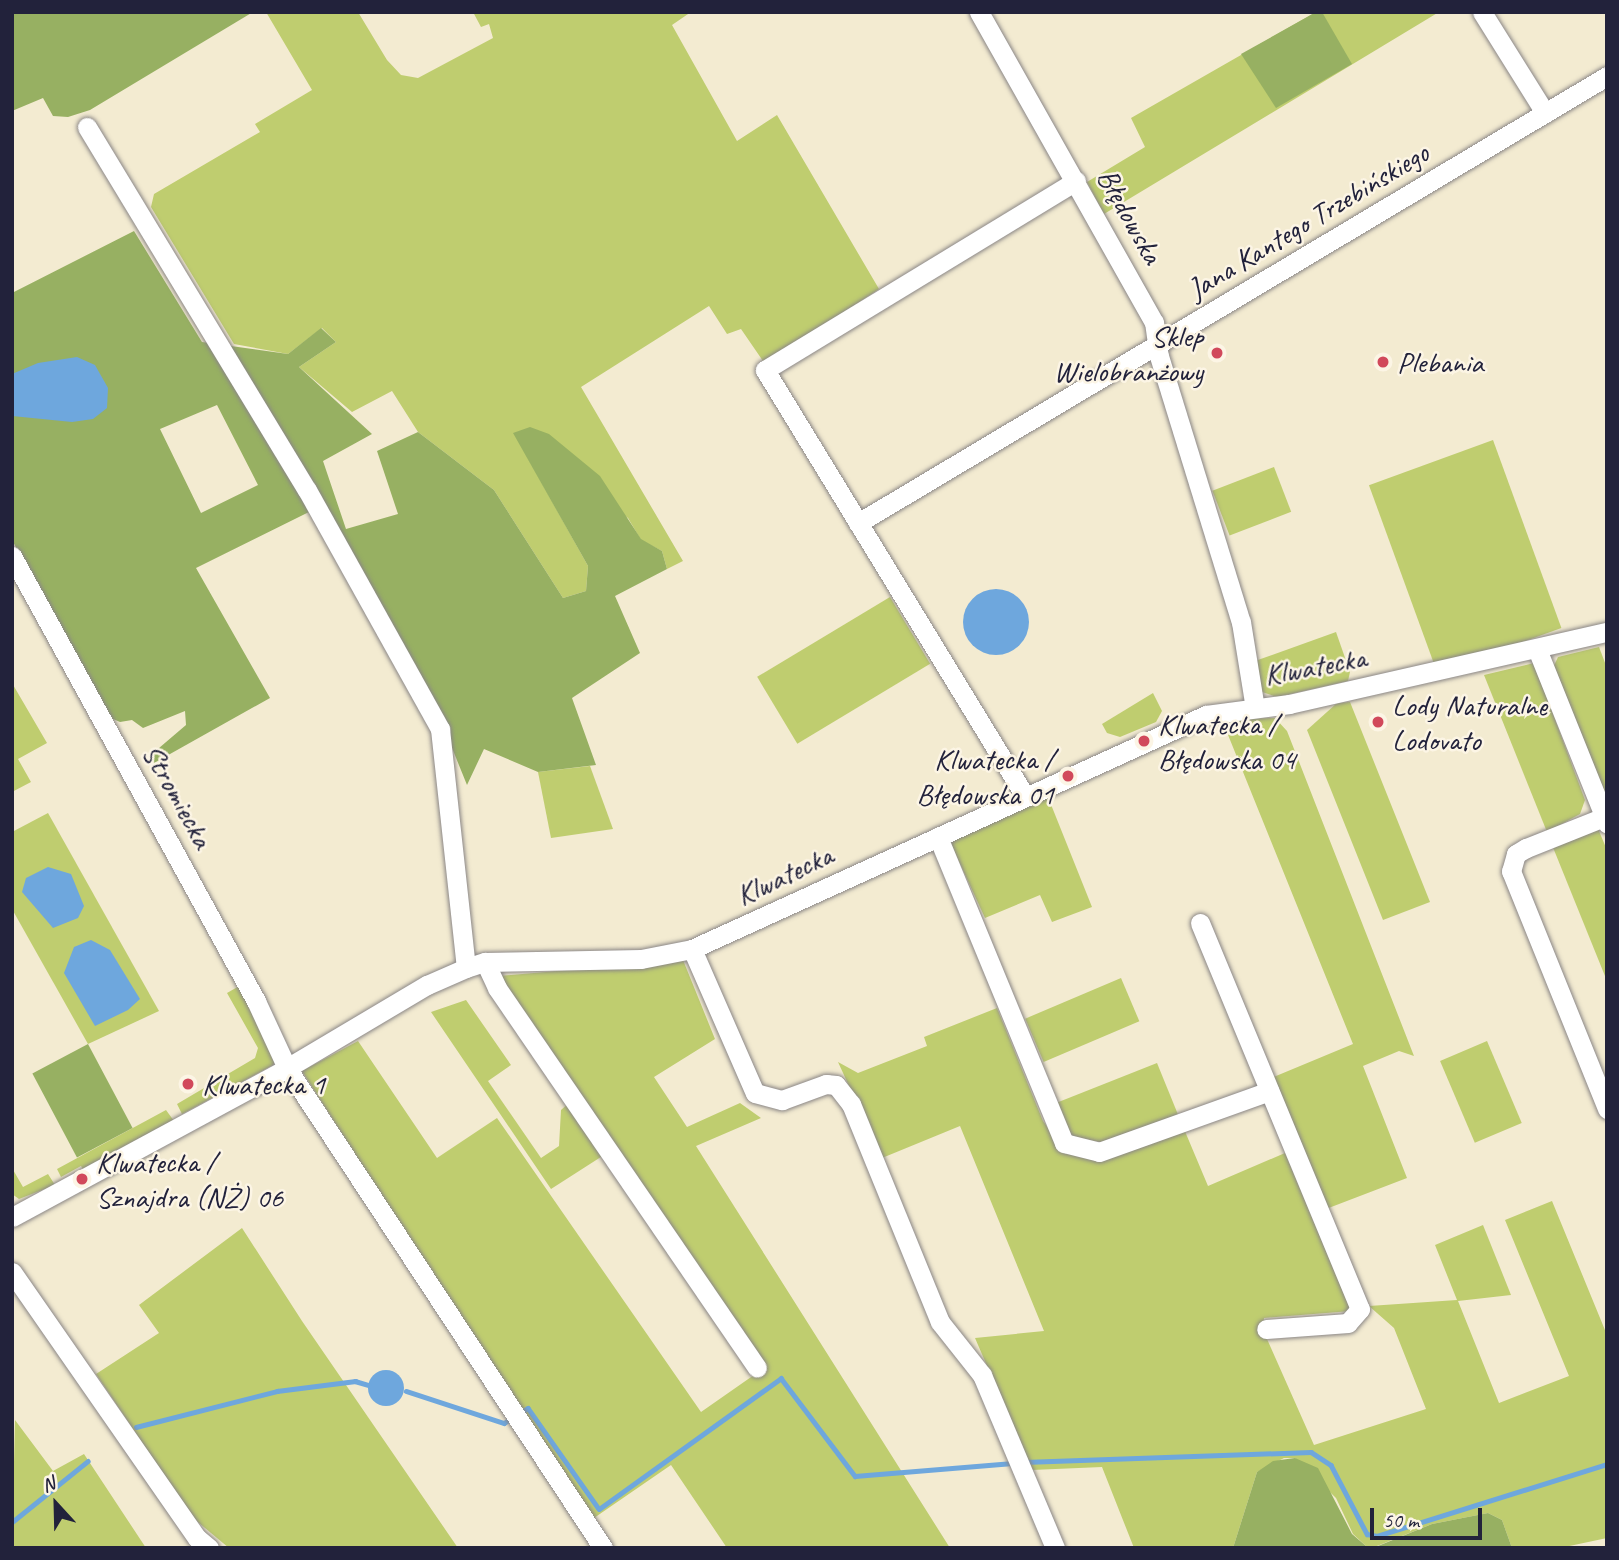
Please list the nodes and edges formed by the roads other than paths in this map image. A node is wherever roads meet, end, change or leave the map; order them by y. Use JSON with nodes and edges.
{"nodes":[{"id":1,"x":979,"y":12,"type":"edge"},
{"id":2,"x":1482,"y":12,"type":"edge"},
{"id":3,"x":1607,"y":76,"type":"edge"},
{"id":4,"x":1545,"y":113,"type":"junction"},
{"id":5,"x":87,"y":127,"type":"dead end"},
{"id":6,"x":1076,"y":181,"type":"junction"},
{"id":7,"x":1157,"y":345,"type":"junction"},
{"id":8,"x":858,"y":523,"type":"junction"},
{"id":9,"x":12,"y":556,"type":"edge"},
{"id":10,"x":1607,"y":632,"type":"edge"},
{"id":11,"x":1537,"y":649,"type":"junction"},
{"id":12,"x":1255,"y":708,"type":"junction"},
{"id":13,"x":1025,"y":796,"type":"junction"},
{"id":14,"x":1605,"y":820,"type":"edge"},
{"id":15,"x":938,"y":837,"type":"junction"},
{"id":16,"x":1200,"y":923,"type":"dead end"},
{"id":17,"x":692,"y":950,"type":"junction"},
{"id":18,"x":475,"y":965,"type":"junction"},
{"id":19,"x":287,"y":1068,"type":"junction"},
{"id":20,"x":1269,"y":1091,"type":"junction"},
{"id":21,"x":1607,"y":1109,"type":"edge"},
{"id":22,"x":12,"y":1217,"type":"edge"},
{"id":23,"x":12,"y":1272,"type":"edge"},
{"id":24,"x":1266,"y":1329,"type":"dead end"},
{"id":25,"x":757,"y":1368,"type":"dead end"},
{"id":26,"x":201,"y":1544,"type":"edge"},
{"id":27,"x":603,"y":1548,"type":"edge"},
{"id":28,"x":1055,"y":1548,"type":"edge"}],
"edges":[{"from":1,"to":6,"type":"street","name":"Błędowska"},
{"from":2,"to":4,"type":"street"},
{"from":3,"to":4,"type":"street","name":"Jana Kantego Trzebińskiego"},
{"from":4,"to":7,"type":"street","name":"Jana Kantego Trzebińskiego"},
{"from":5,"to":18,"type":"street"},
{"from":6,"to":7,"type":"street","name":"Błędowska"},
{"from":6,"to":8,"type":"street"},
{"from":7,"to":8,"type":"street","name":"Jana Kantego Trzebińskiego"},
{"from":7,"to":12,"type":"street","name":"Błędowska"},
{"from":8,"to":13,"type":"street"},
{"from":9,"to":19,"type":"street","name":"Stromiecka"},
{"from":10,"to":11,"type":"street","name":"Klwatecka"},
{"from":11,"to":12,"type":"street","name":"Klwatecka"},
{"from":11,"to":14,"type":"street"},
{"from":12,"to":13,"type":"street","name":"Klwatecka"},
{"from":13,"to":15,"type":"street","name":"Klwatecka"},
{"from":14,"to":21,"type":"street"},
{"from":15,"to":17,"type":"street","name":"Klwatecka"},
{"from":15,"to":20,"type":"street"},
{"from":16,"to":20,"type":"street"},
{"from":17,"to":18,"type":"street","name":"Klwatecka"},
{"from":17,"to":28,"type":"street"},
{"from":18,"to":19,"type":"street","name":"Klwatecka"},
{"from":18,"to":25,"type":"street"},
{"from":19,"to":22,"type":"street","name":"Klwatecka"},
{"from":19,"to":27,"type":"street","name":"Stromiecka"},
{"from":20,"to":24,"type":"street"},
{"from":23,"to":26,"type":"street"}]}
